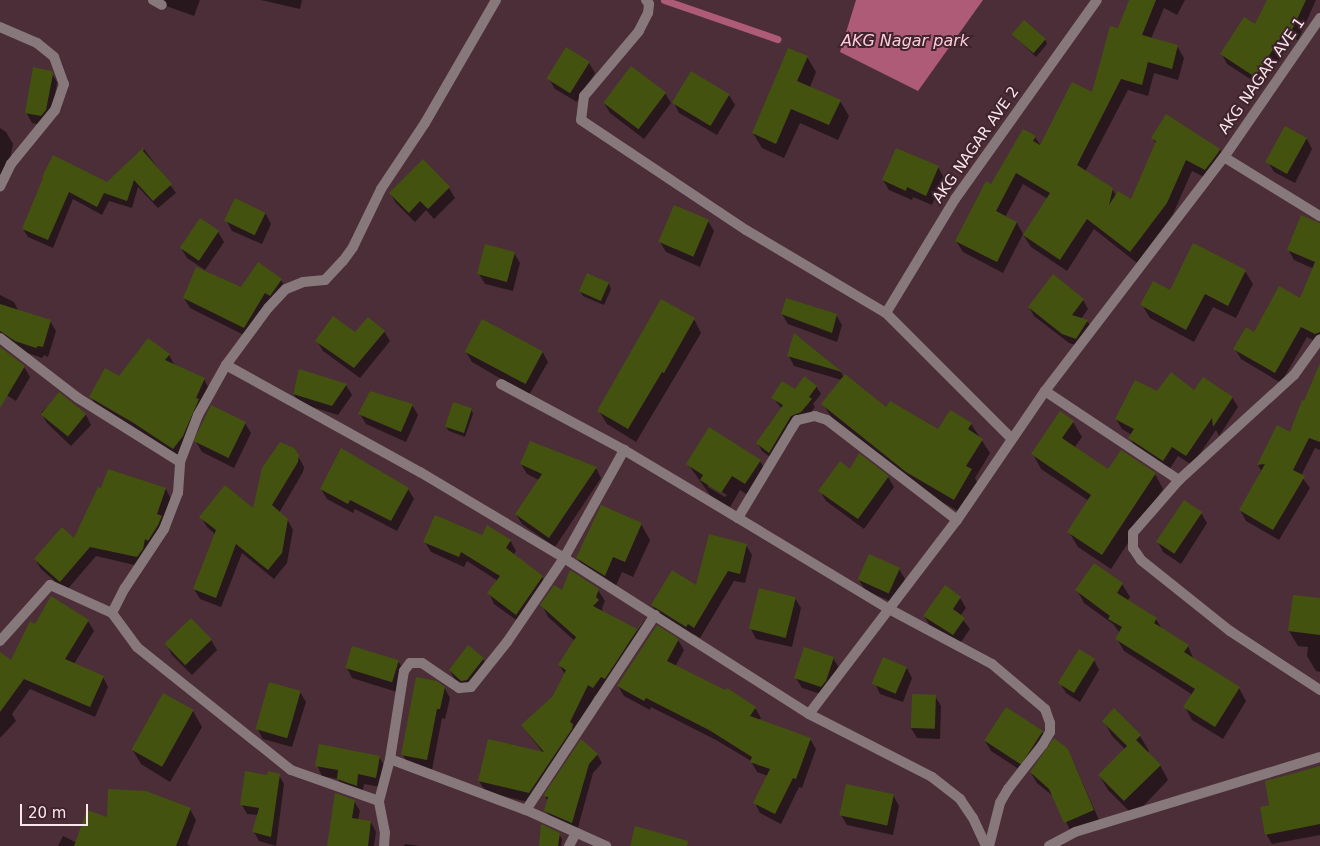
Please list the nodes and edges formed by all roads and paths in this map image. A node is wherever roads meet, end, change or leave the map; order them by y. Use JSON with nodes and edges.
{"nodes":[{"id":1,"x":496,"y":0,"type":"edge"},
{"id":2,"x":646,"y":0,"type":"edge"},
{"id":3,"x":1098,"y":0,"type":"edge"},
{"id":4,"x":1320,"y":18,"type":"edge"},
{"id":5,"x":0,"y":26,"type":"edge"},
{"id":6,"x":1224,"y":157,"type":"junction"},
{"id":7,"x":0,"y":187,"type":"edge"},
{"id":8,"x":1320,"y":216,"type":"edge"},
{"id":9,"x":886,"y":312,"type":"junction"},
{"id":10,"x":0,"y":338,"type":"edge"},
{"id":11,"x":1320,"y":339,"type":"edge"},
{"id":12,"x":226,"y":365,"type":"junction"},
{"id":13,"x":502,"y":384,"type":"dead end"},
{"id":14,"x":1046,"y":391,"type":"junction"},
{"id":15,"x":1012,"y":439,"type":"junction"},
{"id":16,"x":624,"y":450,"type":"junction"},
{"id":17,"x":180,"y":462,"type":"junction"},
{"id":18,"x":1179,"y":480,"type":"junction"},
{"id":19,"x":738,"y":518,"type":"junction"},
{"id":20,"x":957,"y":520,"type":"junction"},
{"id":21,"x":564,"y":558,"type":"junction"},
{"id":22,"x":889,"y":609,"type":"junction"},
{"id":23,"x":112,"y":613,"type":"junction"},
{"id":24,"x":655,"y":615,"type":"junction"},
{"id":25,"x":0,"y":640,"type":"edge"},
{"id":26,"x":1320,"y":690,"type":"edge"},
{"id":27,"x":810,"y":714,"type":"junction"},
{"id":28,"x":1320,"y":757,"type":"edge"},
{"id":29,"x":390,"y":759,"type":"junction"},
{"id":30,"x":378,"y":802,"type":"junction"},
{"id":31,"x":526,"y":810,"type":"junction"},
{"id":32,"x":576,"y":833,"type":"junction"},
{"id":33,"x":384,"y":846,"type":"edge"},
{"id":34,"x":569,"y":846,"type":"edge"},
{"id":35,"x":606,"y":846,"type":"edge"},
{"id":36,"x":988,"y":846,"type":"edge"},
{"id":37,"x":1049,"y":846,"type":"edge"}],
"edges":[{"from":1,"to":12,"type":"street"},
{"from":2,"to":9,"type":"street"},
{"from":3,"to":9,"type":"street","name":"AKG NAGAR AVE 2"},
{"from":4,"to":6,"type":"street","name":"AKG NAGAR AVE 1"},
{"from":5,"to":7,"type":"street"},
{"from":6,"to":8,"type":"street","name":"AKG NAGAR AVE 1"},
{"from":6,"to":14,"type":"street"},
{"from":9,"to":15,"type":"street"},
{"from":10,"to":17,"type":"street"},
{"from":11,"to":18,"type":"street"},
{"from":12,"to":17,"type":"street"},
{"from":12,"to":21,"type":"street"},
{"from":13,"to":16,"type":"street"},
{"from":14,"to":15,"type":"street"},
{"from":14,"to":18,"type":"street"},
{"from":15,"to":20,"type":"street"},
{"from":16,"to":19,"type":"street"},
{"from":16,"to":21,"type":"street"},
{"from":17,"to":23,"type":"street"},
{"from":18,"to":26,"type":"street"},
{"from":19,"to":20,"type":"street"},
{"from":19,"to":22,"type":"street"},
{"from":20,"to":22,"type":"street"},
{"from":21,"to":24,"type":"street"},
{"from":21,"to":29,"type":"street"},
{"from":22,"to":27,"type":"street"},
{"from":22,"to":36,"type":"street"},
{"from":23,"to":25,"type":"street"},
{"from":23,"to":30,"type":"street"},
{"from":24,"to":27,"type":"street"},
{"from":24,"to":31,"type":"street"},
{"from":27,"to":36,"type":"street"},
{"from":28,"to":37,"type":"street"},
{"from":29,"to":30,"type":"street"},
{"from":29,"to":31,"type":"street"},
{"from":30,"to":33,"type":"street"},
{"from":31,"to":32,"type":"street"},
{"from":32,"to":34,"type":"street"},
{"from":32,"to":35,"type":"street"}]}
